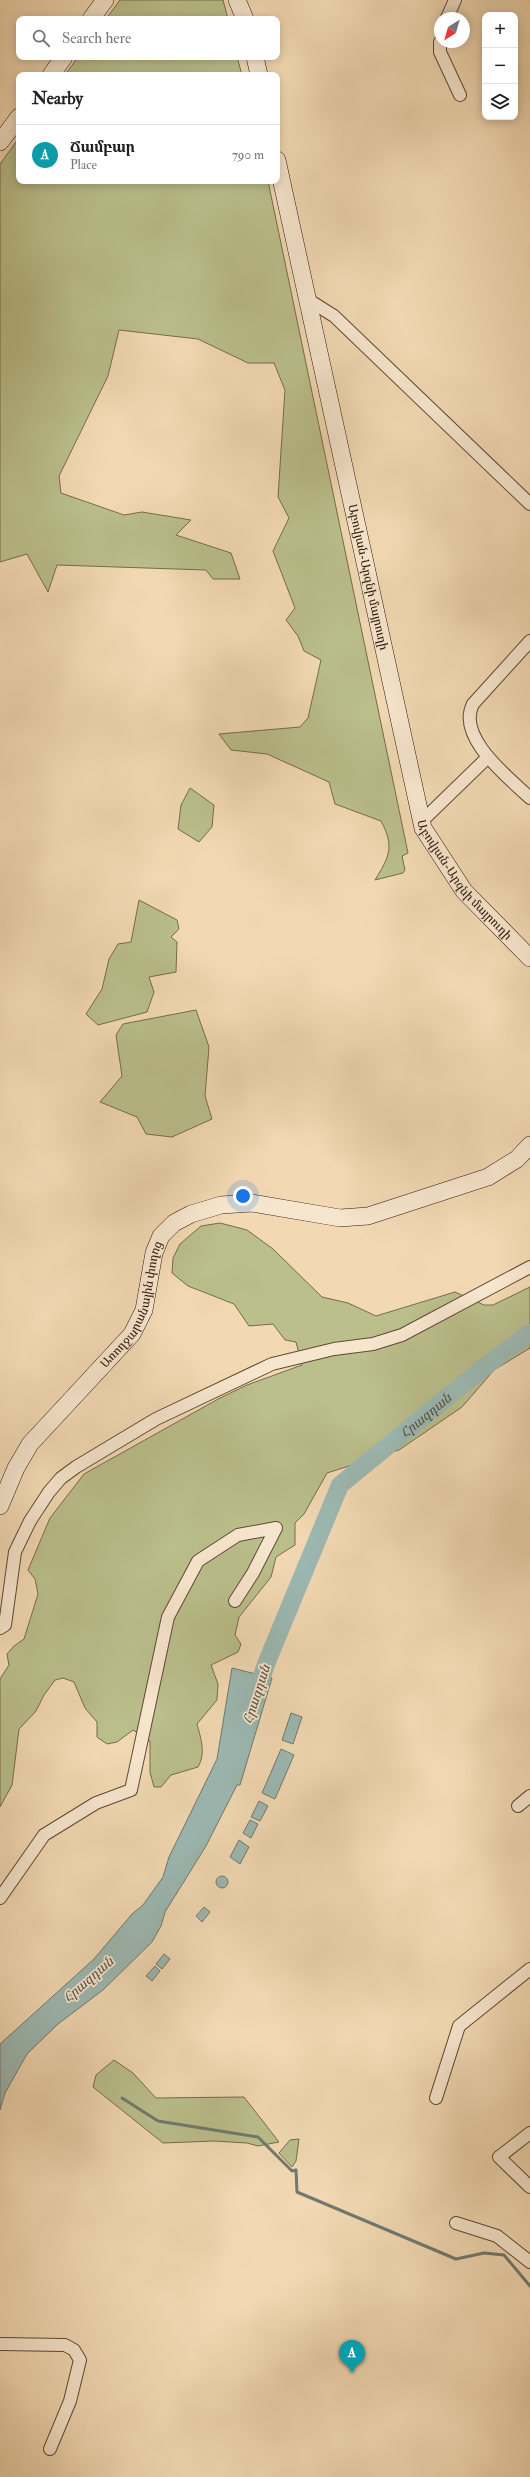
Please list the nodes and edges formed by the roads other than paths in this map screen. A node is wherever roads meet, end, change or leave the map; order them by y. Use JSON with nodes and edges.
{"nodes":[{"id":1,"x":105,"y":0,"type":"edge"},
{"id":2,"x":237,"y":0,"type":"edge"},
{"id":3,"x":454,"y":0,"type":"edge"},
{"id":4,"x":449,"y":12,"type":"edge"},
{"id":5,"x":93,"y":16,"type":"edge"},
{"id":6,"x":244,"y":16,"type":"edge"},
{"id":7,"x":440,"y":48,"type":"edge"},
{"id":8,"x":62,"y":60,"type":"edge"},
{"id":9,"x":256,"y":60,"type":"edge"},
{"id":10,"x":53,"y":72,"type":"edge"},
{"id":11,"x":258,"y":72,"type":"edge"},
{"id":12,"x":460,"y":95,"type":"dead end"},
{"id":13,"x":16,"y":121,"type":"edge"},
{"id":14,"x":0,"y":142,"type":"edge"},
{"id":15,"x":280,"y":174,"type":"edge"},
{"id":16,"x":307,"y":299,"type":"junction"},
{"id":17,"x":530,"y":504,"type":"edge"},
{"id":18,"x":530,"y":641,"type":"edge"},
{"id":19,"x":488,"y":758,"type":"junction"},
{"id":20,"x":530,"y":798,"type":"edge"},
{"id":21,"x":421,"y":822,"type":"junction"},
{"id":22,"x":530,"y":958,"type":"edge"},
{"id":23,"x":530,"y":1145,"type":"edge"},
{"id":24,"x":530,"y":1267,"type":"edge"},
{"id":25,"x":0,"y":1506,"type":"edge"},
{"id":26,"x":235,"y":1600,"type":"dead end"},
{"id":27,"x":0,"y":1628,"type":"edge"},
{"id":28,"x":530,"y":1796,"type":"edge"},
{"id":29,"x":518,"y":1806,"type":"dead end"},
{"id":30,"x":0,"y":1898,"type":"edge"},
{"id":31,"x":530,"y":1969,"type":"edge"},
{"id":32,"x":436,"y":2098,"type":"dead end"},
{"id":33,"x":530,"y":2133,"type":"edge"},
{"id":34,"x":530,"y":2187,"type":"edge"},
{"id":35,"x":456,"y":2223,"type":"dead end"},
{"id":36,"x":530,"y":2262,"type":"edge"},
{"id":37,"x":0,"y":2344,"type":"edge"},
{"id":38,"x":50,"y":2449,"type":"dead end"}],
"edges":[{"from":1,"to":5,"type":"main road"},
{"from":2,"to":6,"type":"main road"},
{"from":3,"to":4,"type":"street"},
{"from":7,"to":12,"type":"street"},
{"from":8,"to":10,"type":"main road"},
{"from":9,"to":11,"type":"main road"},
{"from":13,"to":14,"type":"main road"},
{"from":15,"to":16,"type":"main road","name":"Աբովյան-Արզնի մայրուղի"},
{"from":16,"to":17,"type":"street"},
{"from":16,"to":21,"type":"main road","name":"Աբովյան-Արզնի մայրուղի"},
{"from":18,"to":19,"type":"street"},
{"from":19,"to":20,"type":"street"},
{"from":19,"to":21,"type":"street"},
{"from":21,"to":22,"type":"main road","name":"Աբովյան-Արզնի մայրուղի"},
{"from":23,"to":25,"type":"main road","name":"Առողջարանային փողոց"},
{"from":24,"to":27,"type":"street"},
{"from":26,"to":30,"type":"street"},
{"from":28,"to":29,"type":"street"},
{"from":31,"to":32,"type":"street"},
{"from":33,"to":34,"type":"street"},
{"from":35,"to":36,"type":"street"},
{"from":37,"to":38,"type":"street"}]}
